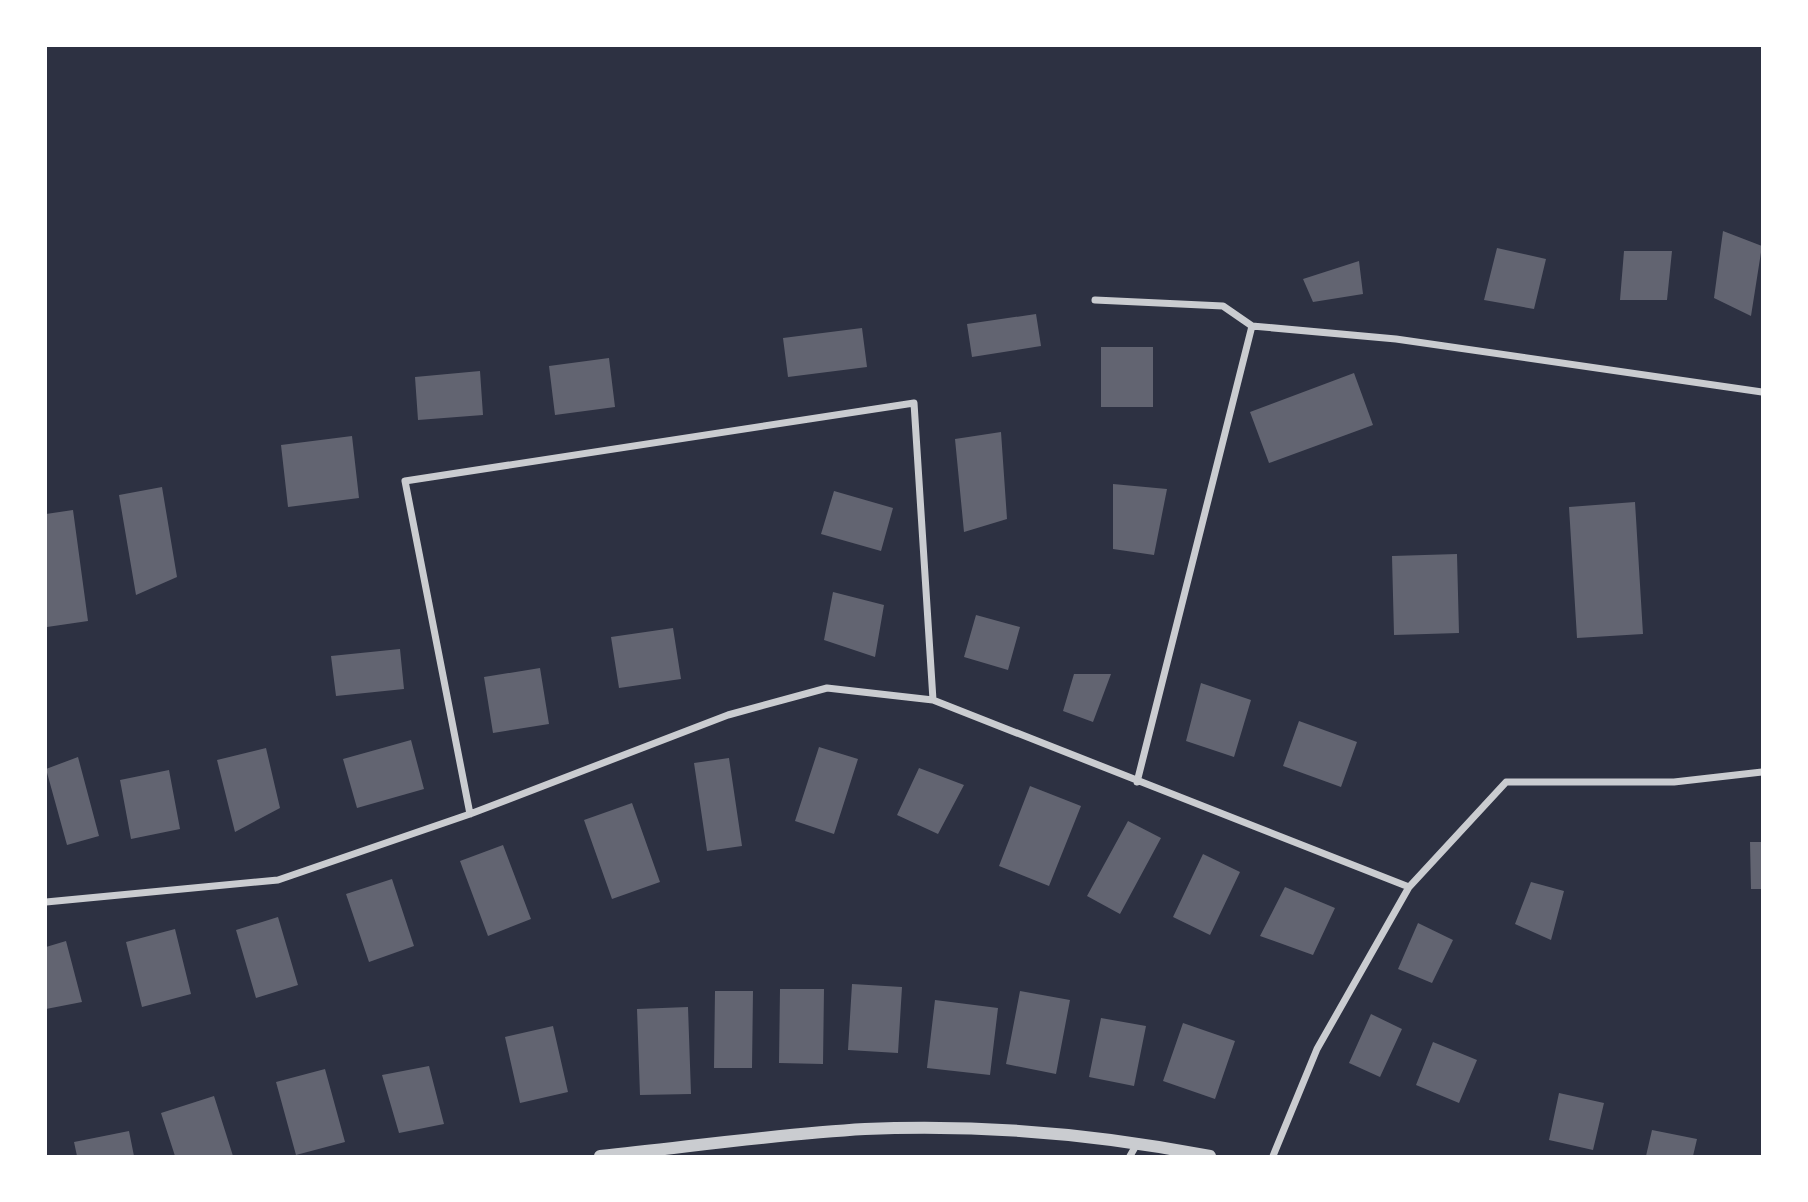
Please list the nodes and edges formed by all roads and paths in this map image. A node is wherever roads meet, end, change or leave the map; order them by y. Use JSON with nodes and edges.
{"nodes":[{"id":1,"x":1095,"y":300,"type":"dead end"},
{"id":2,"x":1252,"y":326,"type":"junction"},
{"id":3,"x":1762,"y":392,"type":"edge"},
{"id":4,"x":933,"y":701,"type":"junction"},
{"id":5,"x":1762,"y":772,"type":"edge"},
{"id":6,"x":1137,"y":782,"type":"junction"},
{"id":7,"x":470,"y":814,"type":"junction"},
{"id":8,"x":1409,"y":887,"type":"junction"},
{"id":9,"x":46,"y":902,"type":"edge"},
{"id":10,"x":1138,"y":1142,"type":"junction"},
{"id":11,"x":600,"y":1157,"type":"edge"},
{"id":12,"x":1130,"y":1157,"type":"edge"},
{"id":13,"x":1210,"y":1157,"type":"edge"},
{"id":14,"x":1273,"y":1157,"type":"edge"}],
"edges":[{"from":1,"to":2,"type":"street"},
{"from":2,"to":3,"type":"street"},
{"from":2,"to":6,"type":"street"},
{"from":4,"to":6,"type":"street"},
{"from":4,"to":7,"type":"street"},
{"from":4,"to":7,"type":"street"},
{"from":5,"to":8,"type":"street"},
{"from":6,"to":8,"type":"street"},
{"from":7,"to":9,"type":"street"},
{"from":8,"to":14,"type":"street"},
{"from":10,"to":11,"type":"street"},
{"from":10,"to":12,"type":"street"},
{"from":10,"to":13,"type":"street"}]}
